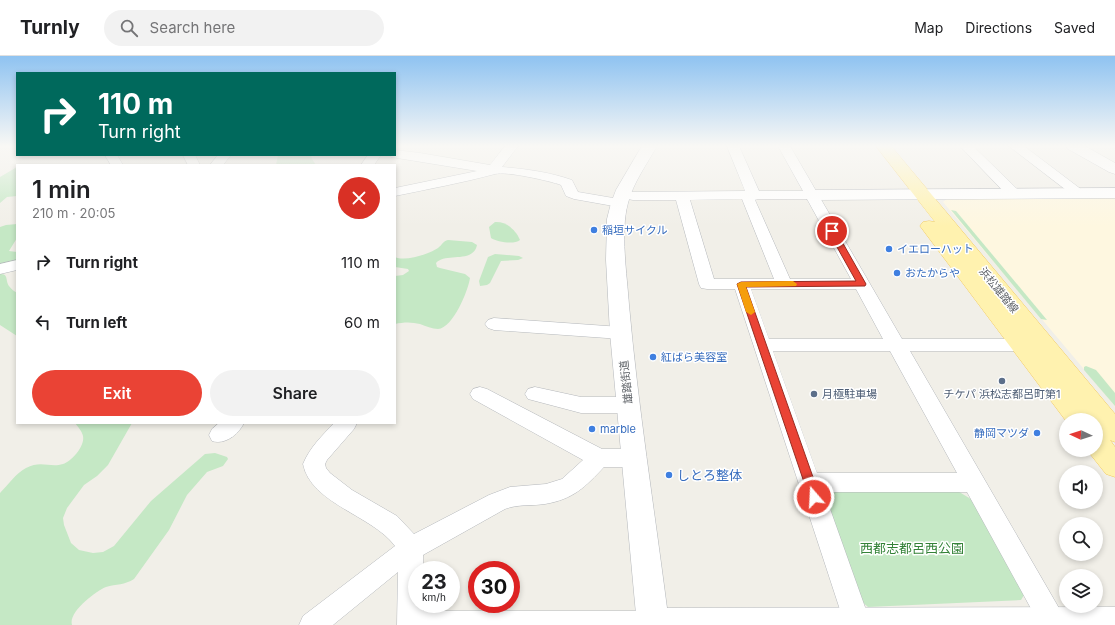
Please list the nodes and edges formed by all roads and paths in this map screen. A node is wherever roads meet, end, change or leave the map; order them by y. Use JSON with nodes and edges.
{"nodes":[{"id":1,"x":482,"y":173,"type":"edge"},
{"id":2,"x":511,"y":173,"type":"edge"},
{"id":3,"x":635,"y":173,"type":"edge"},
{"id":4,"x":743,"y":173,"type":"edge"},
{"id":5,"x":799,"y":173,"type":"edge"},
{"id":6,"x":892,"y":173,"type":"edge"},
{"id":7,"x":900,"y":173,"type":"edge"},
{"id":8,"x":993,"y":173,"type":"edge"},
{"id":9,"x":1051,"y":173,"type":"edge"},
{"id":10,"x":396,"y":192,"type":"edge"},
{"id":11,"x":1079,"y":193,"type":"junction"},
{"id":12,"x":1115,"y":193,"type":"edge"},
{"id":13,"x":913,"y":194,"type":"junction"},
{"id":14,"x":1014,"y":194,"type":"junction"},
{"id":15,"x":812,"y":195,"type":"junction"},
{"id":16,"x":682,"y":196,"type":"junction"},
{"id":17,"x":751,"y":196,"type":"junction"},
{"id":18,"x":620,"y":198,"type":"junction"},
{"id":19,"x":16,"y":265,"type":"edge"},
{"id":20,"x":0,"y":269,"type":"edge"},
{"id":21,"x":741,"y":284,"type":"junction"},
{"id":22,"x":784,"y":284,"type":"junction"},
{"id":23,"x":862,"y":284,"type":"junction"},
{"id":24,"x":494,"y":324,"type":"dead end"},
{"id":25,"x":621,"y":333,"type":"junction"},
{"id":26,"x":762,"y":345,"type":"junction"},
{"id":27,"x":897,"y":345,"type":"junction"},
{"id":28,"x":1021,"y":345,"type":"junction"},
{"id":29,"x":480,"y":394,"type":"dead end"},
{"id":30,"x":535,"y":394,"type":"dead end"},
{"id":31,"x":629,"y":405,"type":"junction"},
{"id":32,"x":1074,"y":413,"type":"edge"},
{"id":33,"x":346,"y":424,"type":"edge"},
{"id":34,"x":1115,"y":432,"type":"edge"},
{"id":35,"x":1103,"y":451,"type":"edge"},
{"id":36,"x":599,"y":458,"type":"junction"},
{"id":37,"x":634,"y":458,"type":"junction"},
{"id":38,"x":1115,"y":466,"type":"edge"},
{"id":39,"x":974,"y":482,"type":"junction"},
{"id":40,"x":810,"y":483,"type":"junction"},
{"id":41,"x":411,"y":549,"type":"junction"},
{"id":42,"x":1115,"y":623,"type":"edge"},
{"id":43,"x":653,"y":624,"type":"edge"},
{"id":44,"x":858,"y":624,"type":"junction"},
{"id":45,"x":954,"y":624,"type":"edge"},
{"id":46,"x":1054,"y":624,"type":"junction"},
{"id":47,"x":312,"y":625,"type":"edge"},
{"id":48,"x":410,"y":625,"type":"edge"}],
"edges":[{"from":1,"to":10,"type":"street"},
{"from":2,"to":18,"type":"street"},
{"from":3,"to":18,"type":"street","name":"雄踏街道"},
{"from":4,"to":17,"type":"street"},
{"from":5,"to":15,"type":"street"},
{"from":6,"to":13,"type":"main road","name":"浜松雄踏線"},
{"from":7,"to":13,"type":"main road","name":"浜松雄踏線"},
{"from":8,"to":14,"type":"street"},
{"from":9,"to":11,"type":"street"},
{"from":11,"to":12,"type":"street"},
{"from":11,"to":14,"type":"street"},
{"from":13,"to":14,"type":"street"},
{"from":13,"to":15,"type":"street"},
{"from":13,"to":28,"type":"main road","name":"浜松雄踏線"},
{"from":13,"to":34,"type":"main road","name":"浜松雄踏線"},
{"from":15,"to":17,"type":"street"},
{"from":15,"to":23,"type":"street"},
{"from":16,"to":17,"type":"street"},
{"from":16,"to":18,"type":"street"},
{"from":16,"to":21,"type":"street"},
{"from":17,"to":22,"type":"street"},
{"from":18,"to":25,"type":"street","name":"雄踏街道"},
{"from":19,"to":20,"type":"street"},
{"from":21,"to":22,"type":"street"},
{"from":21,"to":26,"type":"street"},
{"from":22,"to":23,"type":"street"},
{"from":23,"to":27,"type":"street"},
{"from":24,"to":25,"type":"street"},
{"from":25,"to":31,"type":"street","name":"雄踏街道"},
{"from":26,"to":27,"type":"street"},
{"from":26,"to":40,"type":"street"},
{"from":27,"to":28,"type":"street"},
{"from":27,"to":39,"type":"street"},
{"from":28,"to":32,"type":"main road","name":"浜松雄踏線"},
{"from":29,"to":36,"type":"street"},
{"from":30,"to":31,"type":"street"},
{"from":31,"to":37,"type":"street","name":"雄踏街道"},
{"from":33,"to":41,"type":"street"},
{"from":35,"to":38,"type":"main road"},
{"from":36,"to":37,"type":"street"},
{"from":36,"to":41,"type":"street"},
{"from":37,"to":43,"type":"street","name":"雄踏街道"},
{"from":39,"to":40,"type":"street"},
{"from":39,"to":46,"type":"street"},
{"from":40,"to":44,"type":"street"},
{"from":41,"to":47,"type":"street"},
{"from":41,"to":48,"type":"street"},
{"from":42,"to":46,"type":"street"},
{"from":43,"to":44,"type":"street"},
{"from":43,"to":48,"type":"street"},
{"from":44,"to":45,"type":"street"},
{"from":45,"to":46,"type":"street"}]}
